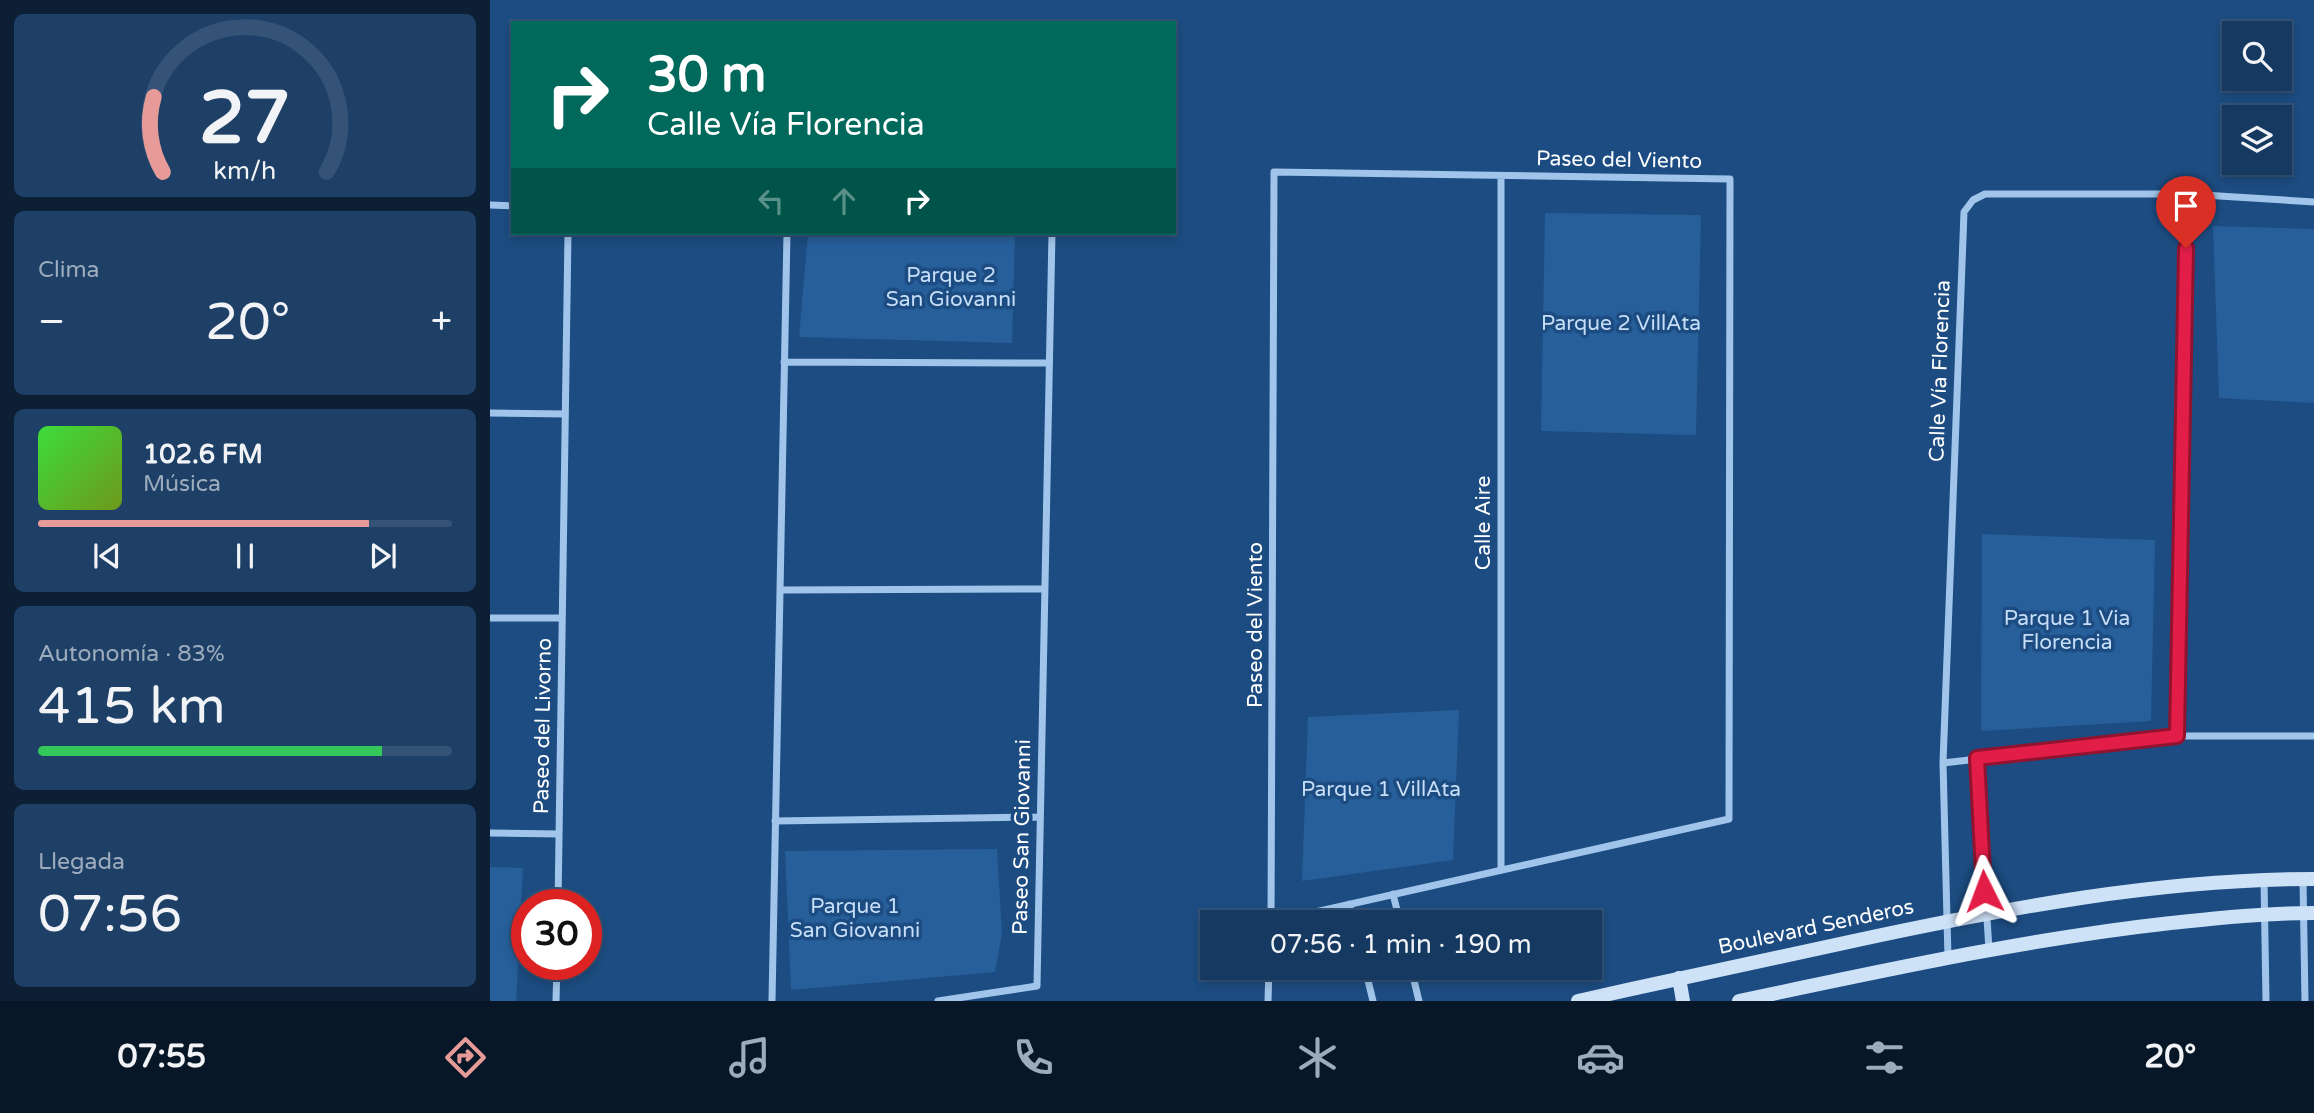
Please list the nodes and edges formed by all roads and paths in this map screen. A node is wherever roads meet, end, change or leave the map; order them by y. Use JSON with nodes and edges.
{"nodes":[{"id":1,"x":1501,"y":176,"type":"junction"},
{"id":2,"x":2187,"y":194,"type":"junction"},
{"id":3,"x":2314,"y":202,"type":"edge"},
{"id":4,"x":490,"y":205,"type":"edge"},
{"id":5,"x":511,"y":205,"type":"edge"},
{"id":6,"x":568,"y":235,"type":"edge"},
{"id":7,"x":787,"y":235,"type":"edge"},
{"id":8,"x":1052,"y":235,"type":"edge"},
{"id":9,"x":784,"y":362,"type":"junction"},
{"id":10,"x":1049,"y":363,"type":"junction"},
{"id":11,"x":490,"y":413,"type":"edge"},
{"id":12,"x":565,"y":414,"type":"junction"},
{"id":13,"x":1045,"y":589,"type":"junction"},
{"id":14,"x":780,"y":590,"type":"junction"},
{"id":15,"x":490,"y":618,"type":"edge"},
{"id":16,"x":562,"y":618,"type":"junction"},
{"id":17,"x":2177,"y":736,"type":"junction"},
{"id":18,"x":2314,"y":736,"type":"edge"},
{"id":19,"x":1977,"y":758,"type":"junction"},
{"id":20,"x":1943,"y":763,"type":"junction"},
{"id":21,"x":1040,"y":817,"type":"junction"},
{"id":22,"x":775,"y":821,"type":"junction"},
{"id":23,"x":490,"y":833,"type":"edge"},
{"id":24,"x":558,"y":834,"type":"junction"},
{"id":25,"x":1501,"y":870,"type":"junction"},
{"id":26,"x":2264,"y":878,"type":"junction"},
{"id":27,"x":2308,"y":879,"type":"edge"},
{"id":28,"x":558,"y":889,"type":"edge"},
{"id":29,"x":1393,"y":894,"type":"junction"},
{"id":30,"x":1349,"y":904,"type":"junction"},
{"id":31,"x":1271,"y":910,"type":"edge"},
{"id":32,"x":1323,"y":910,"type":"edge"},
{"id":33,"x":1351,"y":910,"type":"edge"},
{"id":34,"x":1397,"y":910,"type":"edge"},
{"id":35,"x":1986,"y":913,"type":"junction"},
{"id":36,"x":2308,"y":913,"type":"edge"},
{"id":37,"x":2264,"y":914,"type":"junction"},
{"id":38,"x":1946,"y":921,"type":"junction"},
{"id":39,"x":1989,"y":950,"type":"junction"},
{"id":40,"x":1948,"y":958,"type":"junction"},
{"id":41,"x":1679,"y":978,"type":"junction"},
{"id":42,"x":557,"y":980,"type":"edge"},
{"id":43,"x":1269,"y":980,"type":"edge"},
{"id":44,"x":1367,"y":980,"type":"edge"},
{"id":45,"x":1414,"y":980,"type":"edge"},
{"id":46,"x":556,"y":1001,"type":"edge"},
{"id":47,"x":772,"y":1001,"type":"edge"},
{"id":48,"x":938,"y":1001,"type":"edge"},
{"id":49,"x":1268,"y":1001,"type":"edge"},
{"id":50,"x":1373,"y":1001,"type":"edge"},
{"id":51,"x":1419,"y":1001,"type":"edge"},
{"id":52,"x":1578,"y":1001,"type":"edge"},
{"id":53,"x":1683,"y":1001,"type":"edge"},
{"id":54,"x":1739,"y":1001,"type":"edge"},
{"id":55,"x":2266,"y":1001,"type":"edge"},
{"id":56,"x":2305,"y":1001,"type":"edge"}],
"edges":[{"from":1,"to":25,"type":"street","name":"Calle Aire"},
{"from":1,"to":25,"type":"street","name":"Paseo del Viento"},
{"from":1,"to":31,"type":"street","name":"Paseo del Viento"},
{"from":2,"to":3,"type":"street","name":"Calle Vía Florencia"},
{"from":2,"to":17,"type":"street"},
{"from":2,"to":20,"type":"street","name":"Calle Vía Florencia"},
{"from":4,"to":5,"type":"street"},
{"from":6,"to":12,"type":"street","name":"Paseo del Livorno"},
{"from":7,"to":9,"type":"street"},
{"from":8,"to":10,"type":"street","name":"Paseo San Giovanni"},
{"from":9,"to":10,"type":"street"},
{"from":9,"to":14,"type":"street"},
{"from":10,"to":13,"type":"street","name":"Paseo San Giovanni"},
{"from":11,"to":12,"type":"street"},
{"from":12,"to":16,"type":"street","name":"Paseo del Livorno"},
{"from":13,"to":14,"type":"street"},
{"from":13,"to":21,"type":"street","name":"Paseo San Giovanni"},
{"from":14,"to":22,"type":"street"},
{"from":15,"to":16,"type":"street","name":"Paseo del Livorno"},
{"from":16,"to":24,"type":"street","name":"Paseo del Livorno"},
{"from":17,"to":18,"type":"street"},
{"from":17,"to":19,"type":"street"},
{"from":19,"to":20,"type":"street"},
{"from":19,"to":35,"type":"street"},
{"from":20,"to":38,"type":"street","name":"Calle Vía Florencia"},
{"from":21,"to":22,"type":"street"},
{"from":21,"to":48,"type":"street","name":"Paseo San Giovanni"},
{"from":22,"to":47,"type":"street"},
{"from":23,"to":24,"type":"street","name":"Paseo del Livorno"},
{"from":24,"to":28,"type":"street","name":"Paseo del Livorno"},
{"from":25,"to":29,"type":"street","name":"Paseo del Viento"},
{"from":26,"to":27,"type":"main road","name":"Boulevard Senderos"},
{"from":26,"to":35,"type":"main road","name":"Boulevard Senderos"},
{"from":26,"to":37,"type":"street"},
{"from":27,"to":36,"type":"street"},
{"from":29,"to":30,"type":"street","name":"Paseo del Viento"},
{"from":29,"to":34,"type":"street"},
{"from":30,"to":32,"type":"street","name":"Paseo del Viento"},
{"from":30,"to":33,"type":"street"},
{"from":35,"to":38,"type":"main road","name":"Boulevard Senderos"},
{"from":35,"to":39,"type":"street"},
{"from":36,"to":37,"type":"main road"},
{"from":36,"to":56,"type":"street"},
{"from":37,"to":39,"type":"main road"},
{"from":37,"to":55,"type":"street"},
{"from":38,"to":40,"type":"street","name":"Calle Vía Florencia"},
{"from":38,"to":41,"type":"main road","name":"Boulevard Senderos"},
{"from":39,"to":40,"type":"main road"},
{"from":40,"to":54,"type":"main road"},
{"from":41,"to":52,"type":"main road","name":"Boulevard Senderos"},
{"from":41,"to":53,"type":"main road"},
{"from":42,"to":46,"type":"street"},
{"from":43,"to":49,"type":"street"},
{"from":44,"to":50,"type":"street"},
{"from":45,"to":51,"type":"street"}]}
